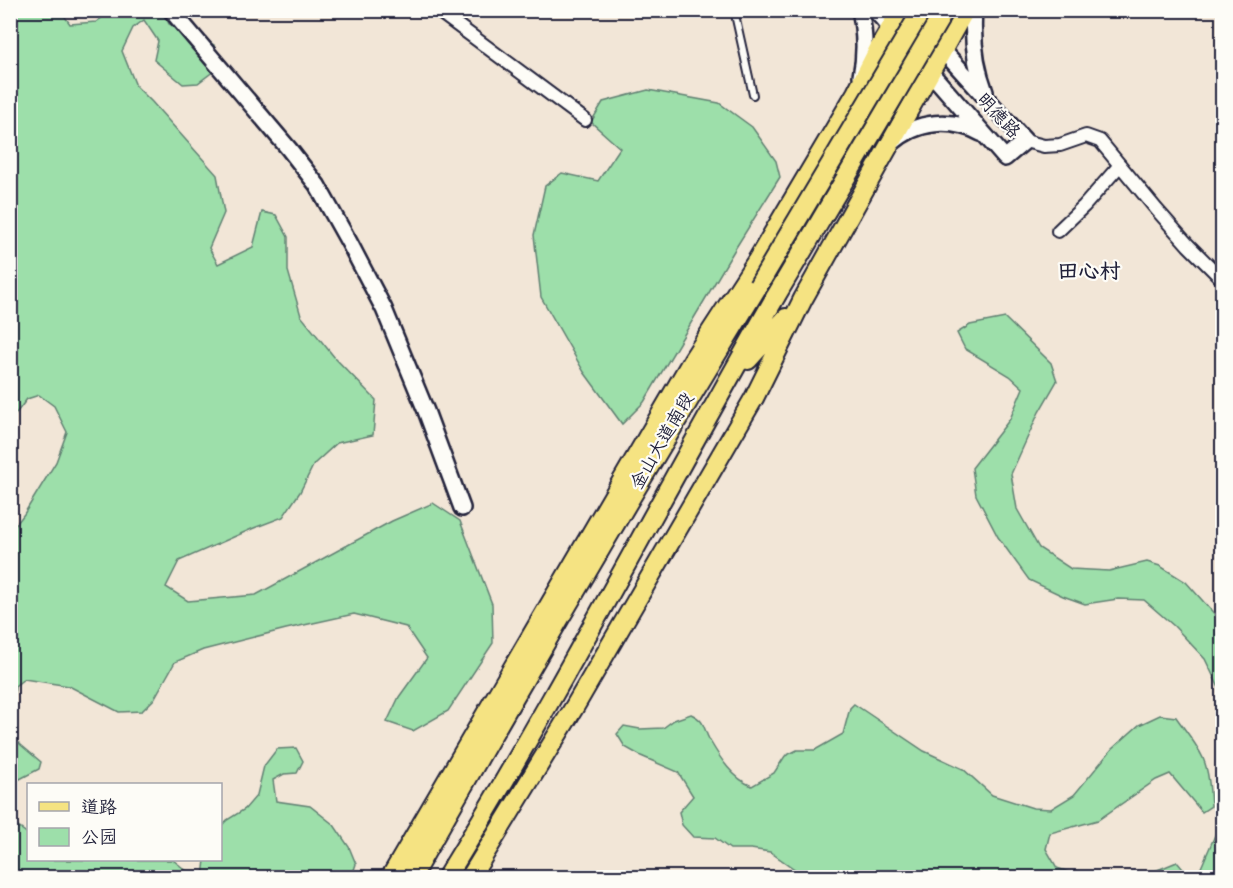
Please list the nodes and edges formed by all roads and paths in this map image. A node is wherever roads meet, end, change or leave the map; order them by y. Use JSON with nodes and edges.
{"nodes":[{"id":1,"x":171,"y":10,"type":"edge"},
{"id":2,"x":437,"y":10,"type":"edge"},
{"id":3,"x":734,"y":10,"type":"edge"},
{"id":4,"x":860,"y":10,"type":"edge"},
{"id":5,"x":875,"y":10,"type":"edge"},
{"id":6,"x":901,"y":10,"type":"edge"},
{"id":7,"x":907,"y":10,"type":"edge"},
{"id":8,"x":922,"y":10,"type":"edge"},
{"id":9,"x":945,"y":10,"type":"edge"},
{"id":10,"x":965,"y":10,"type":"edge"},
{"id":11,"x":974,"y":10,"type":"edge"},
{"id":12,"x":890,"y":27,"type":"junction"},
{"id":13,"x":943,"y":50,"type":"junction"},
{"id":14,"x":930,"y":73,"type":"junction"},
{"id":15,"x":856,"y":93,"type":"junction"},
{"id":16,"x":753,"y":95,"type":"dead end"},
{"id":17,"x":988,"y":101,"type":"junction"},
{"id":18,"x":585,"y":120,"type":"dead end"},
{"id":19,"x":987,"y":138,"type":"junction"},
{"id":20,"x":1025,"y":141,"type":"junction"},
{"id":21,"x":888,"y":148,"type":"junction"},
{"id":22,"x":1120,"y":165,"type":"junction"},
{"id":23,"x":1058,"y":231,"type":"dead end"},
{"id":24,"x":756,"y":262,"type":"junction"},
{"id":25,"x":1222,"y":279,"type":"edge"},
{"id":26,"x":803,"y":299,"type":"junction"},
{"id":27,"x":702,"y":378,"type":"junction"},
{"id":28,"x":723,"y":389,"type":"junction"},
{"id":29,"x":462,"y":508,"type":"dead end"},
{"id":30,"x":460,"y":791,"type":"junction"},
{"id":31,"x":488,"y":810,"type":"junction"},
{"id":32,"x":392,"y":878,"type":"edge"},
{"id":33,"x":411,"y":878,"type":"edge"},
{"id":34,"x":446,"y":878,"type":"edge"},
{"id":35,"x":458,"y":878,"type":"edge"},
{"id":36,"x":470,"y":878,"type":"edge"}],
"edges":[{"from":1,"to":29,"type":"street"},
{"from":2,"to":18,"type":"street"},
{"from":3,"to":16,"type":"lane"},
{"from":4,"to":15,"type":"street"},
{"from":5,"to":12,"type":"street","name":"明德路"},
{"from":6,"to":12,"type":"main road"},
{"from":7,"to":13,"type":"street","name":"明德路"},
{"from":8,"to":27,"type":"main road","name":"金山大道南段","bridge":true},
{"from":9,"to":28,"type":"main road","name":"金山大道南段","bridge":true},
{"from":10,"to":13,"type":"main road"},
{"from":11,"to":17,"type":"street"},
{"from":12,"to":14,"type":"street","name":"明德路"},
{"from":12,"to":15,"type":"main road"},
{"from":13,"to":14,"type":"main road"},
{"from":13,"to":17,"type":"street","name":"明德路"},
{"from":14,"to":19,"type":"street","name":"明德路"},
{"from":14,"to":21,"type":"main road"},
{"from":15,"to":24,"type":"main road"},
{"from":17,"to":20,"type":"street","name":"明德路"},
{"from":19,"to":20,"type":"street","name":"明德路"},
{"from":19,"to":21,"type":"street"},
{"from":20,"to":22,"type":"street"},
{"from":21,"to":26,"type":"main road"},
{"from":22,"to":23,"type":"street"},
{"from":22,"to":25,"type":"street"},
{"from":24,"to":27,"type":"main road"},
{"from":24,"to":32,"type":"main road"},
{"from":26,"to":28,"type":"main road"},
{"from":26,"to":36,"type":"main road"},
{"from":27,"to":30,"type":"main road","name":"金山大道南段"},
{"from":28,"to":31,"type":"main road","name":"金山大道南段"},
{"from":30,"to":32,"type":"main road"},
{"from":30,"to":33,"type":"main road","name":"金山大道南段"},
{"from":31,"to":34,"type":"main road","name":"金山大道南段"},
{"from":31,"to":35,"type":"main road"}]}
